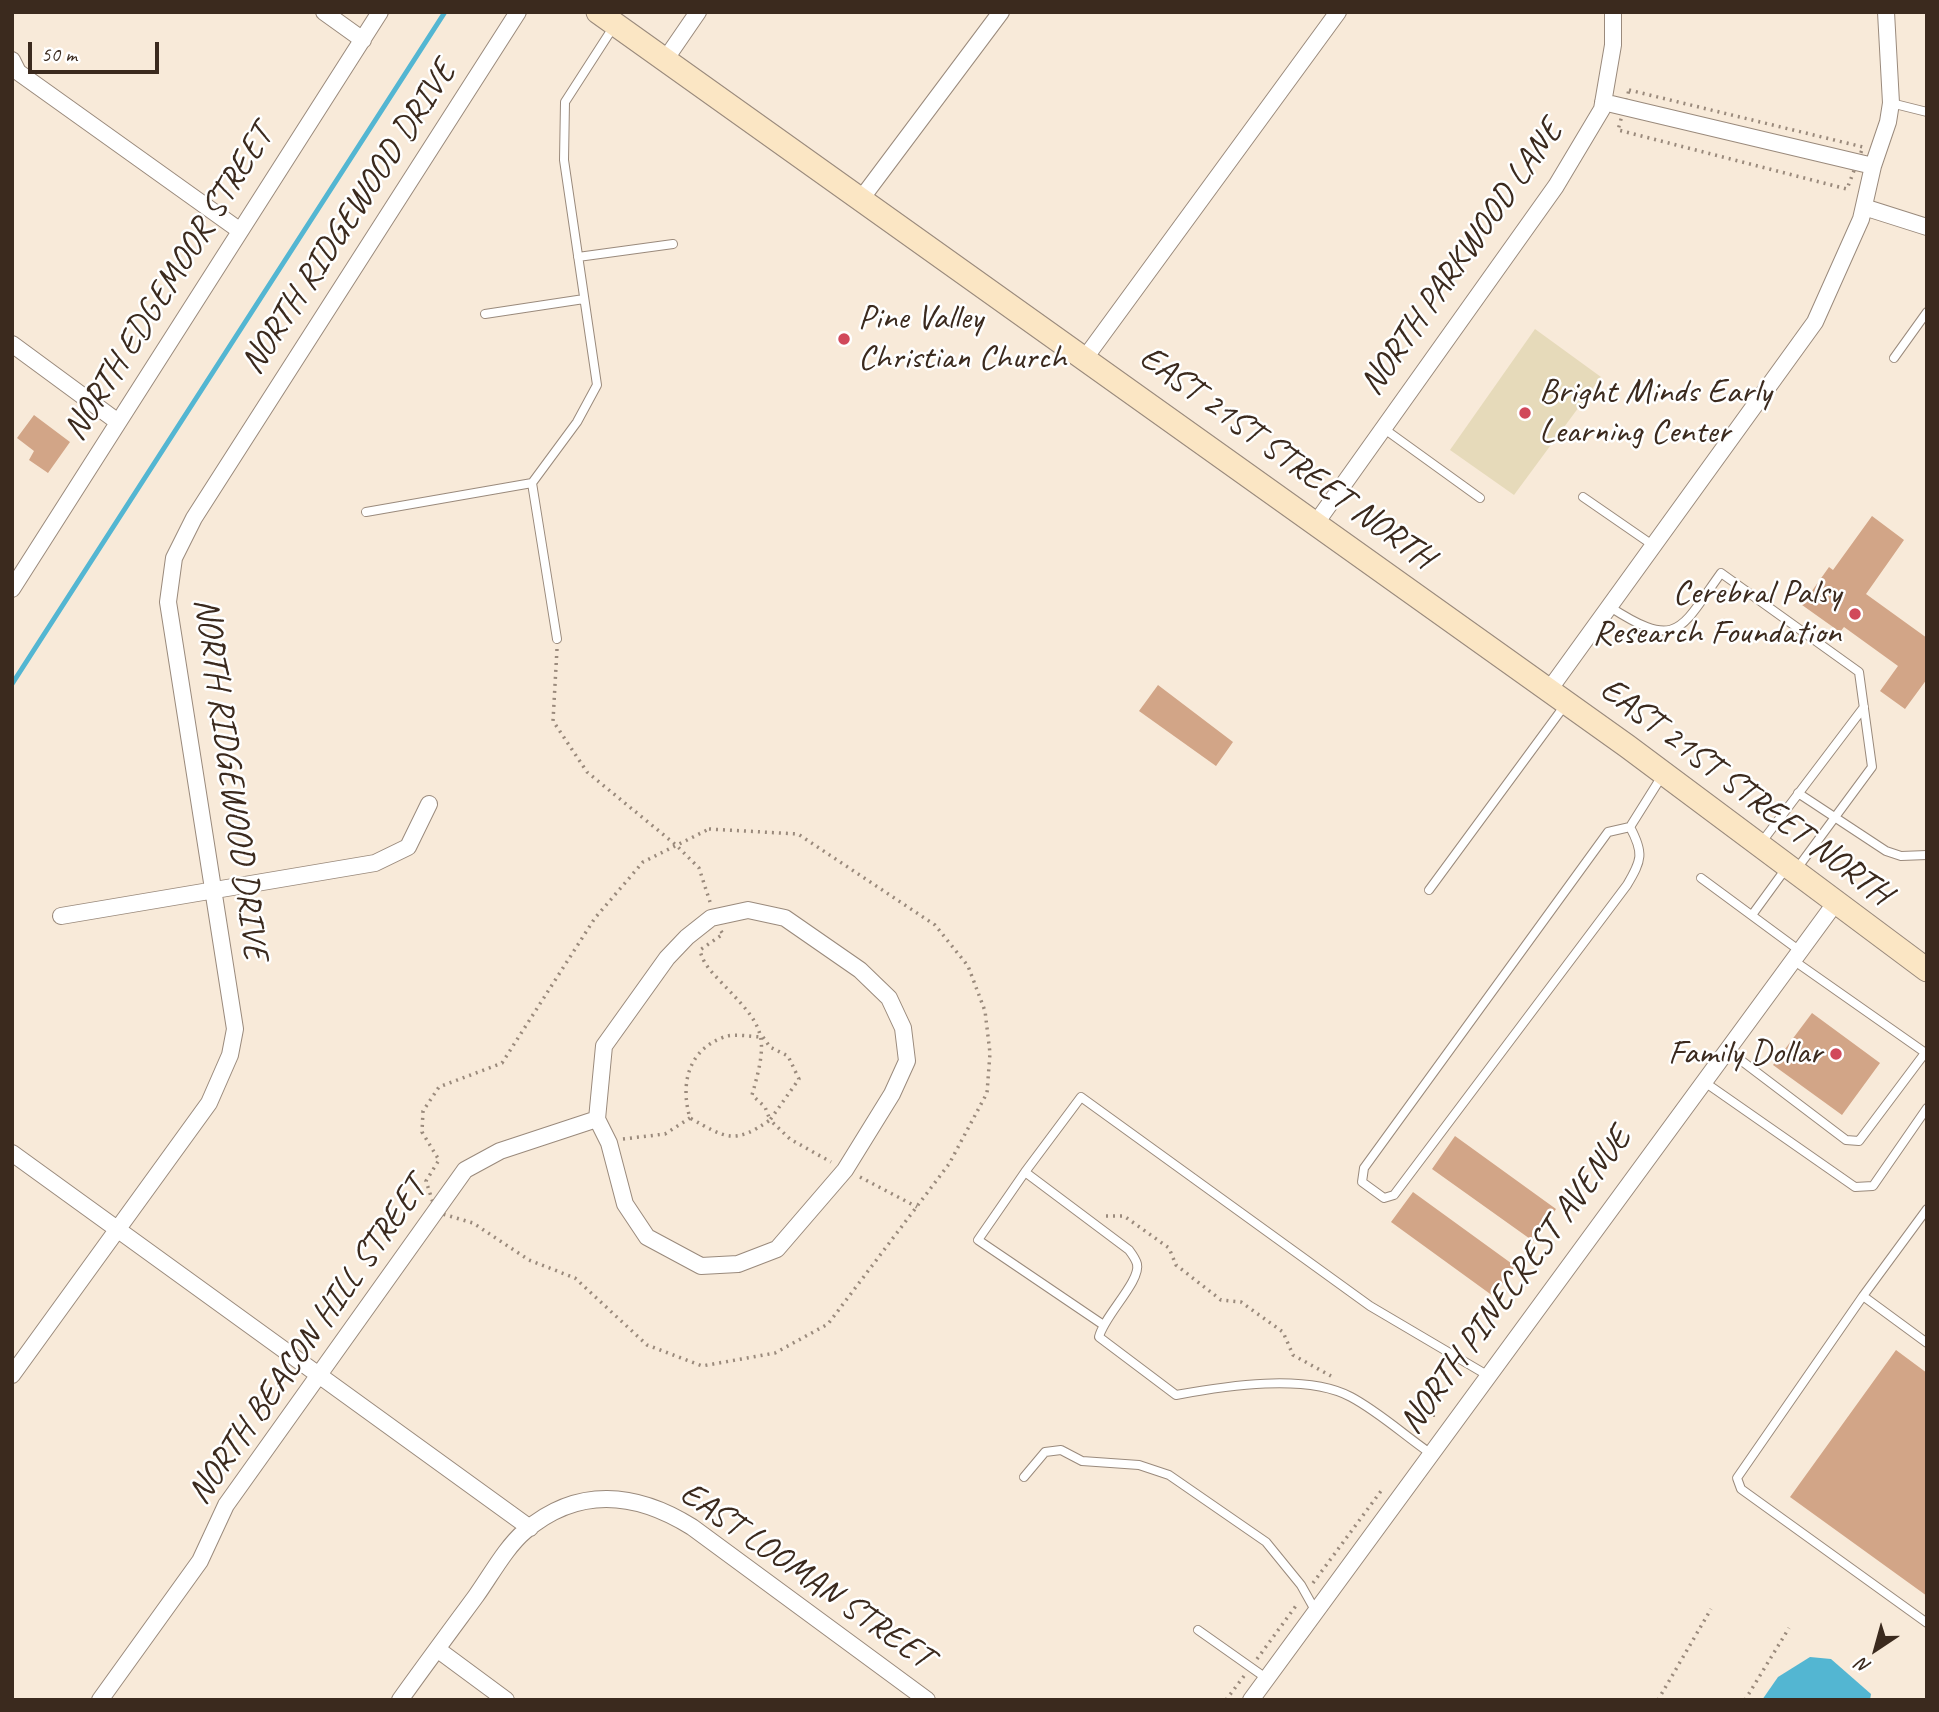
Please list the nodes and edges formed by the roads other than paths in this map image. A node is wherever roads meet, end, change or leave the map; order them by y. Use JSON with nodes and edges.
{"nodes":[{"id":1,"x":324,"y":12,"type":"edge"},
{"id":2,"x":380,"y":12,"type":"edge"},
{"id":3,"x":518,"y":12,"type":"edge"},
{"id":4,"x":698,"y":12,"type":"edge"},
{"id":5,"x":1001,"y":12,"type":"edge"},
{"id":6,"x":1338,"y":12,"type":"edge"},
{"id":7,"x":1613,"y":12,"type":"edge"},
{"id":8,"x":1886,"y":12,"type":"edge"},
{"id":9,"x":606,"y":19,"type":"edge"},
{"id":10,"x":363,"y":40,"type":"junction"},
{"id":11,"x":12,"y":60,"type":"edge"},
{"id":12,"x":665,"y":60,"type":"junction"},
{"id":13,"x":1603,"y":102,"type":"junction"},
{"id":14,"x":1891,"y":103,"type":"junction"},
{"id":15,"x":1927,"y":112,"type":"edge"},
{"id":16,"x":1873,"y":166,"type":"junction"},
{"id":17,"x":861,"y":198,"type":"junction"},
{"id":18,"x":1864,"y":206,"type":"junction"},
{"id":19,"x":1927,"y":227,"type":"edge"},
{"id":20,"x":239,"y":230,"type":"junction"},
{"id":21,"x":673,"y":244,"type":"dead end"},
{"id":22,"x":578,"y":257,"type":"junction"},
{"id":23,"x":584,"y":299,"type":"junction"},
{"id":24,"x":1927,"y":312,"type":"edge"},
{"id":25,"x":485,"y":314,"type":"dead end"},
{"id":26,"x":12,"y":344,"type":"edge"},
{"id":27,"x":1085,"y":358,"type":"junction"},
{"id":28,"x":1894,"y":358,"type":"dead end"},
{"id":29,"x":118,"y":422,"type":"junction"},
{"id":30,"x":1383,"y":428,"type":"junction"},
{"id":31,"x":532,"y":483,"type":"junction"},
{"id":32,"x":1583,"y":497,"type":"dead end"},
{"id":33,"x":1480,"y":498,"type":"dead end"},
{"id":34,"x":366,"y":512,"type":"dead end"},
{"id":35,"x":1316,"y":523,"type":"junction"},
{"id":36,"x":1654,"y":546,"type":"junction"},
{"id":37,"x":12,"y":589,"type":"edge"},
{"id":38,"x":1610,"y":607,"type":"junction"},
{"id":39,"x":557,"y":639,"type":"road end"},
{"id":40,"x":1558,"y":697,"type":"junction"},
{"id":41,"x":1864,"y":708,"type":"junction"},
{"id":42,"x":1664,"y":774,"type":"junction"},
{"id":43,"x":1798,"y":793,"type":"junction"},
{"id":44,"x":429,"y":804,"type":"dead end"},
{"id":45,"x":1835,"y":818,"type":"junction"},
{"id":46,"x":1630,"y":827,"type":"junction"},
{"id":47,"x":1759,"y":845,"type":"junction"},
{"id":48,"x":1927,"y":855,"type":"edge"},
{"id":49,"x":1791,"y":869,"type":"junction"},
{"id":50,"x":1701,"y":878,"type":"dead end"},
{"id":51,"x":1429,"y":890,"type":"dead end"},
{"id":52,"x":214,"y":891,"type":"junction"},
{"id":53,"x":1836,"y":902,"type":"junction"},
{"id":54,"x":1752,"y":915,"type":"junction"},
{"id":55,"x":61,"y":916,"type":"dead end"},
{"id":56,"x":1796,"y":956,"type":"junction"},
{"id":57,"x":1927,"y":970,"type":"edge"},
{"id":58,"x":1727,"y":1049,"type":"junction"},
{"id":59,"x":1926,"y":1053,"type":"edge"},
{"id":60,"x":1703,"y":1080,"type":"junction"},
{"id":61,"x":1927,"y":1108,"type":"edge"},
{"id":62,"x":597,"y":1119,"type":"junction"},
{"id":63,"x":12,"y":1153,"type":"edge"},
{"id":64,"x":1025,"y":1172,"type":"junction"},
{"id":65,"x":1927,"y":1209,"type":"edge"},
{"id":66,"x":118,"y":1230,"type":"junction"},
{"id":67,"x":1863,"y":1296,"type":"junction"},
{"id":68,"x":1102,"y":1324,"type":"junction"},
{"id":69,"x":1927,"y":1343,"type":"edge"},
{"id":70,"x":318,"y":1374,"type":"junction"},
{"id":71,"x":12,"y":1375,"type":"edge"},
{"id":72,"x":1487,"y":1375,"type":"junction"},
{"id":73,"x":1423,"y":1449,"type":"junction"},
{"id":74,"x":1024,"y":1476,"type":"dead end"},
{"id":75,"x":530,"y":1528,"type":"junction"},
{"id":76,"x":1315,"y":1611,"type":"junction"},
{"id":77,"x":1927,"y":1623,"type":"edge"},
{"id":78,"x":1198,"y":1630,"type":"dead end"},
{"id":79,"x":437,"y":1649,"type":"junction"},
{"id":80,"x":1266,"y":1678,"type":"junction"},
{"id":81,"x":100,"y":1700,"type":"edge"},
{"id":82,"x":400,"y":1700,"type":"edge"},
{"id":83,"x":506,"y":1700,"type":"edge"},
{"id":84,"x":927,"y":1700,"type":"edge"},
{"id":85,"x":1251,"y":1700,"type":"edge"}],
"edges":[{"from":1,"to":10,"type":"street"},
{"from":2,"to":10,"type":"street","name":"NORTH EDGEMOOR STREET"},
{"from":3,"to":52,"type":"street","name":"NORTH RIDGEWOOD DRIVE"},
{"from":4,"to":12,"type":"street"},
{"from":5,"to":17,"type":"street"},
{"from":6,"to":27,"type":"street"},
{"from":7,"to":13,"type":"street","name":"NORTH PARKWOOD LANE"},
{"from":8,"to":14,"type":"street"},
{"from":9,"to":12,"type":"main road","name":"EAST 21ST STREET NORTH"},
{"from":9,"to":22,"type":"lane"},
{"from":10,"to":20,"type":"street","name":"NORTH EDGEMOOR STREET"},
{"from":11,"to":20,"type":"street"},
{"from":12,"to":17,"type":"main road","name":"EAST 21ST STREET NORTH"},
{"from":13,"to":16,"type":"street"},
{"from":13,"to":30,"type":"street","name":"NORTH PARKWOOD LANE"},
{"from":14,"to":15,"type":"lane"},
{"from":14,"to":16,"type":"street"},
{"from":16,"to":18,"type":"street"},
{"from":17,"to":27,"type":"main road","name":"EAST 21ST STREET NORTH"},
{"from":18,"to":19,"type":"street"},
{"from":18,"to":36,"type":"street"},
{"from":20,"to":29,"type":"street","name":"NORTH EDGEMOOR STREET"},
{"from":21,"to":22,"type":"lane"},
{"from":22,"to":23,"type":"lane"},
{"from":23,"to":25,"type":"lane"},
{"from":23,"to":31,"type":"lane"},
{"from":24,"to":28,"type":"lane"},
{"from":26,"to":29,"type":"street"},
{"from":27,"to":35,"type":"main road","name":"EAST 21ST STREET NORTH"},
{"from":29,"to":37,"type":"street","name":"NORTH EDGEMOOR STREET"},
{"from":30,"to":33,"type":"lane"},
{"from":30,"to":35,"type":"street","name":"NORTH PARKWOOD LANE"},
{"from":31,"to":34,"type":"lane"},
{"from":31,"to":39,"type":"lane"},
{"from":32,"to":36,"type":"lane"},
{"from":35,"to":40,"type":"main road","name":"EAST 21ST STREET NORTH"},
{"from":36,"to":38,"type":"street"},
{"from":38,"to":40,"type":"street"},
{"from":38,"to":41,"type":"lane"},
{"from":40,"to":42,"type":"main road","name":"EAST 21ST STREET NORTH"},
{"from":40,"to":51,"type":"lane"},
{"from":41,"to":43,"type":"lane"},
{"from":41,"to":45,"type":"lane"},
{"from":42,"to":46,"type":"lane"},
{"from":42,"to":47,"type":"main road","name":"EAST 21ST STREET NORTH"},
{"from":43,"to":45,"type":"lane"},
{"from":43,"to":47,"type":"lane"},
{"from":44,"to":52,"type":"street"},
{"from":45,"to":48,"type":"lane"},
{"from":45,"to":49,"type":"lane"},
{"from":46,"to":46,"type":"lane"},
{"from":47,"to":49,"type":"main road","name":"EAST 21ST STREET NORTH"},
{"from":49,"to":53,"type":"main road","name":"EAST 21ST STREET NORTH"},
{"from":49,"to":54,"type":"lane"},
{"from":50,"to":54,"type":"lane"},
{"from":52,"to":55,"type":"street"},
{"from":52,"to":66,"type":"street","name":"NORTH RIDGEWOOD DRIVE"},
{"from":53,"to":56,"type":"street","name":"NORTH PINECREST AVENUE"},
{"from":53,"to":57,"type":"main road","name":"EAST 21ST STREET NORTH"},
{"from":54,"to":56,"type":"lane"},
{"from":56,"to":58,"type":"street","name":"NORTH PINECREST AVENUE"},
{"from":56,"to":59,"type":"lane"},
{"from":58,"to":59,"type":"lane"},
{"from":58,"to":60,"type":"street","name":"NORTH PINECREST AVENUE"},
{"from":60,"to":61,"type":"lane"},
{"from":60,"to":72,"type":"street","name":"NORTH PINECREST AVENUE"},
{"from":62,"to":62,"type":"street"},
{"from":62,"to":70,"type":"street","name":"NORTH BEACON HILL STREET"},
{"from":63,"to":66,"type":"street"},
{"from":64,"to":68,"type":"lane"},
{"from":64,"to":68,"type":"lane"},
{"from":64,"to":72,"type":"lane"},
{"from":65,"to":67,"type":"lane"},
{"from":66,"to":70,"type":"street"},
{"from":66,"to":71,"type":"street","name":"NORTH RIDGEWOOD DRIVE"},
{"from":67,"to":69,"type":"lane"},
{"from":67,"to":77,"type":"lane"},
{"from":68,"to":73,"type":"lane"},
{"from":70,"to":75,"type":"street"},
{"from":70,"to":81,"type":"street","name":"NORTH BEACON HILL STREET"},
{"from":72,"to":73,"type":"street","name":"NORTH PINECREST AVENUE"},
{"from":73,"to":76,"type":"street","name":"NORTH PINECREST AVENUE"},
{"from":74,"to":76,"type":"lane"},
{"from":75,"to":79,"type":"street"},
{"from":75,"to":84,"type":"street","name":"EAST LOOMAN STREET"},
{"from":76,"to":80,"type":"street","name":"NORTH PINECREST AVENUE"},
{"from":78,"to":80,"type":"lane"},
{"from":79,"to":82,"type":"street"},
{"from":79,"to":83,"type":"street"},
{"from":80,"to":85,"type":"street","name":"NORTH PINECREST AVENUE"}]}
